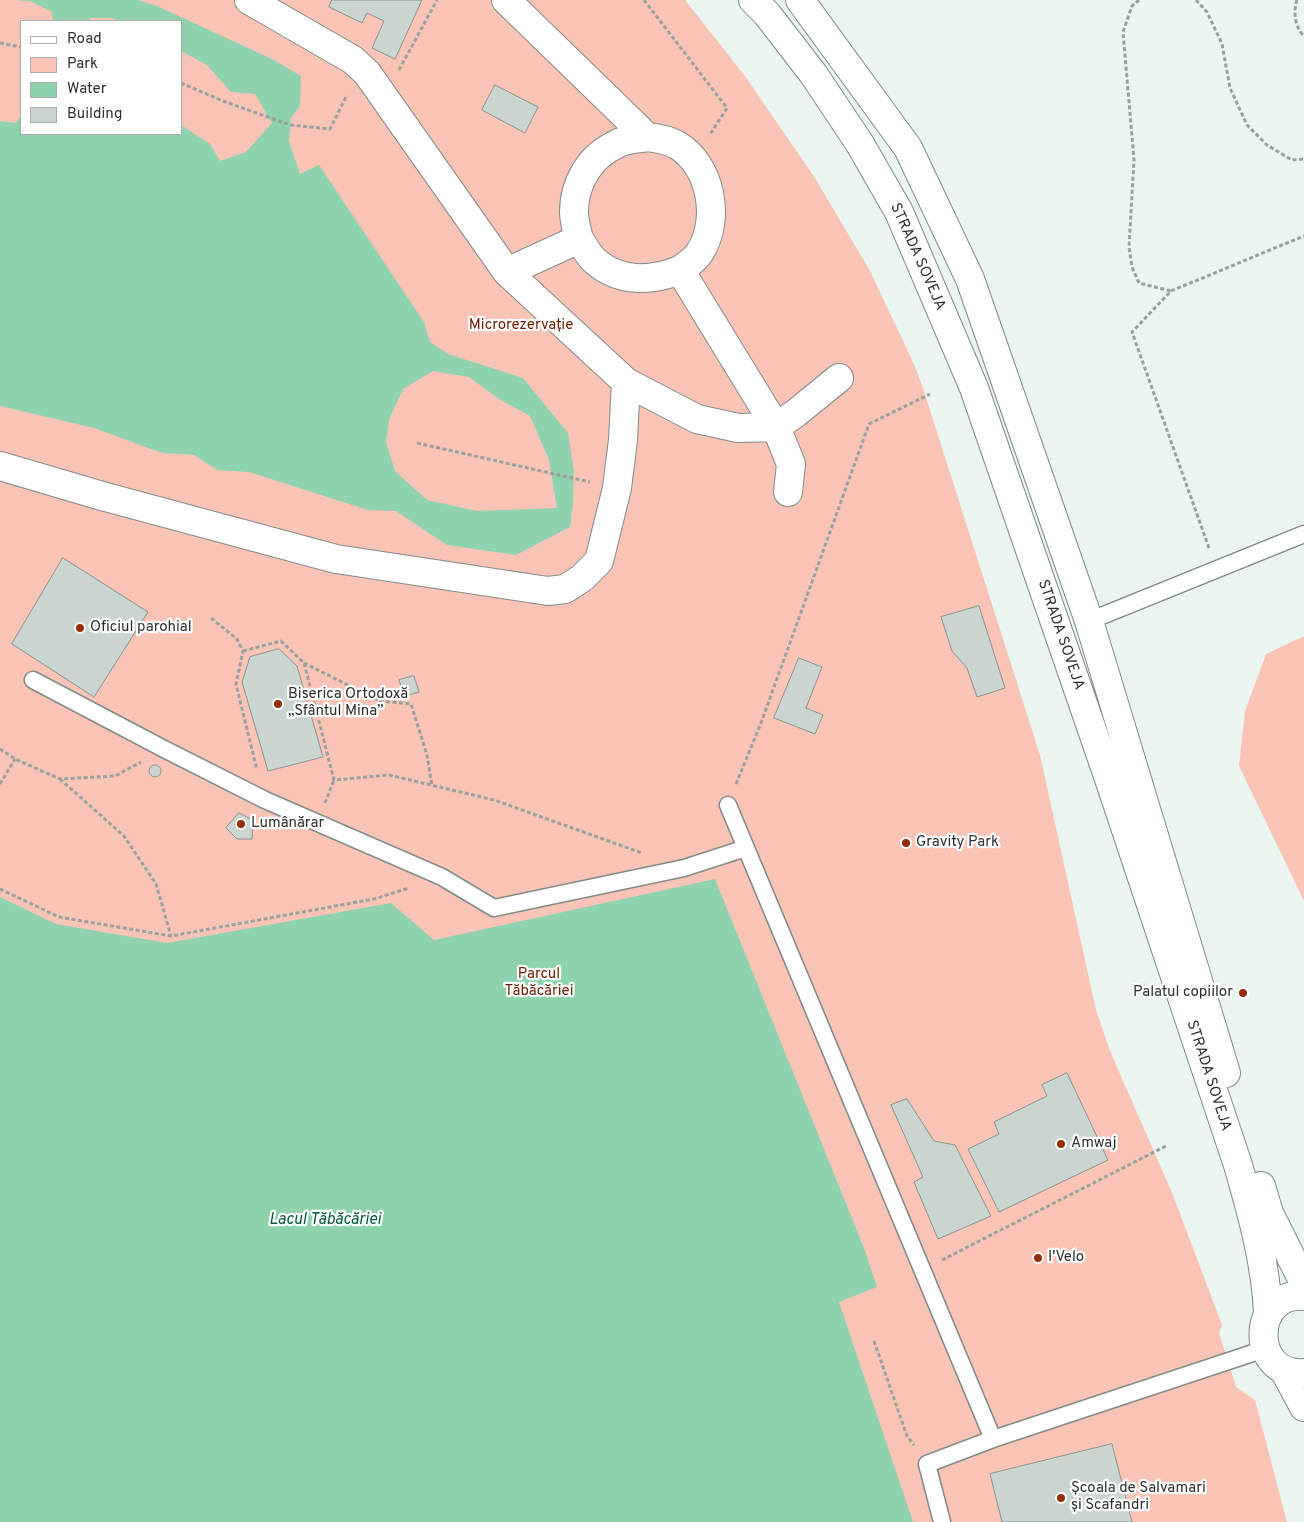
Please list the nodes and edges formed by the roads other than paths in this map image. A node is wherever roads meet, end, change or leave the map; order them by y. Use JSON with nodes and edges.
{"nodes":[{"id":1,"x":249,"y":0,"type":"edge"},
{"id":2,"x":506,"y":0,"type":"edge"},
{"id":3,"x":753,"y":0,"type":"edge"},
{"id":4,"x":800,"y":0,"type":"edge"},
{"id":5,"x":647,"y":137,"type":"junction"},
{"id":6,"x":579,"y":239,"type":"junction"},
{"id":7,"x":680,"y":270,"type":"junction"},
{"id":8,"x":507,"y":272,"type":"junction"},
{"id":9,"x":839,"y":378,"type":"dead end"},
{"id":10,"x":626,"y":382,"type":"junction"},
{"id":11,"x":776,"y":427,"type":"junction"},
{"id":12,"x":0,"y":466,"type":"edge"},
{"id":13,"x":788,"y":492,"type":"dead end"},
{"id":14,"x":1304,"y":534,"type":"edge"},
{"id":15,"x":1089,"y":621,"type":"junction"},
{"id":16,"x":33,"y":680,"type":"dead end"},
{"id":17,"x":728,"y":805,"type":"road end"},
{"id":18,"x":746,"y":848,"type":"junction"},
{"id":19,"x":1304,"y":1282,"type":"edge"},
{"id":20,"x":1304,"y":1296,"type":"edge"},
{"id":21,"x":1268,"y":1314,"type":"junction"},
{"id":22,"x":1265,"y":1349,"type":"junction"},
{"id":23,"x":1294,"y":1371,"type":"edge"},
{"id":24,"x":1304,"y":1407,"type":"edge"},
{"id":25,"x":994,"y":1439,"type":"junction"},
{"id":26,"x":942,"y":1522,"type":"edge"}],
"edges":[{"from":1,"to":8,"type":"main road"},
{"from":2,"to":5,"type":"main road"},
{"from":3,"to":21,"type":"main road","name":"STRADA SOVEJA"},
{"from":4,"to":15,"type":"main road","name":"STRADA SOVEJA"},
{"from":5,"to":6,"type":"main road"},
{"from":5,"to":7,"type":"main road"},
{"from":6,"to":7,"type":"main road"},
{"from":6,"to":8,"type":"main road"},
{"from":7,"to":11,"type":"main road"},
{"from":8,"to":10,"type":"main road"},
{"from":9,"to":11,"type":"main road"},
{"from":10,"to":11,"type":"main road"},
{"from":10,"to":12,"type":"main road"},
{"from":11,"to":13,"type":"main road"},
{"from":14,"to":15,"type":"lane"},
{"from":15,"to":19,"type":"main road","name":"STRADA SOVEJA"},
{"from":16,"to":18,"type":"lane"},
{"from":17,"to":18,"type":"lane"},
{"from":18,"to":25,"type":"lane"},
{"from":20,"to":21,"type":"main road"},
{"from":21,"to":22,"type":"main road","name":"STRADA SOVEJA"},
{"from":22,"to":23,"type":"main road"},
{"from":22,"to":25,"type":"lane"},
{"from":23,"to":24,"type":"main road"},
{"from":25,"to":26,"type":"lane"}]}
